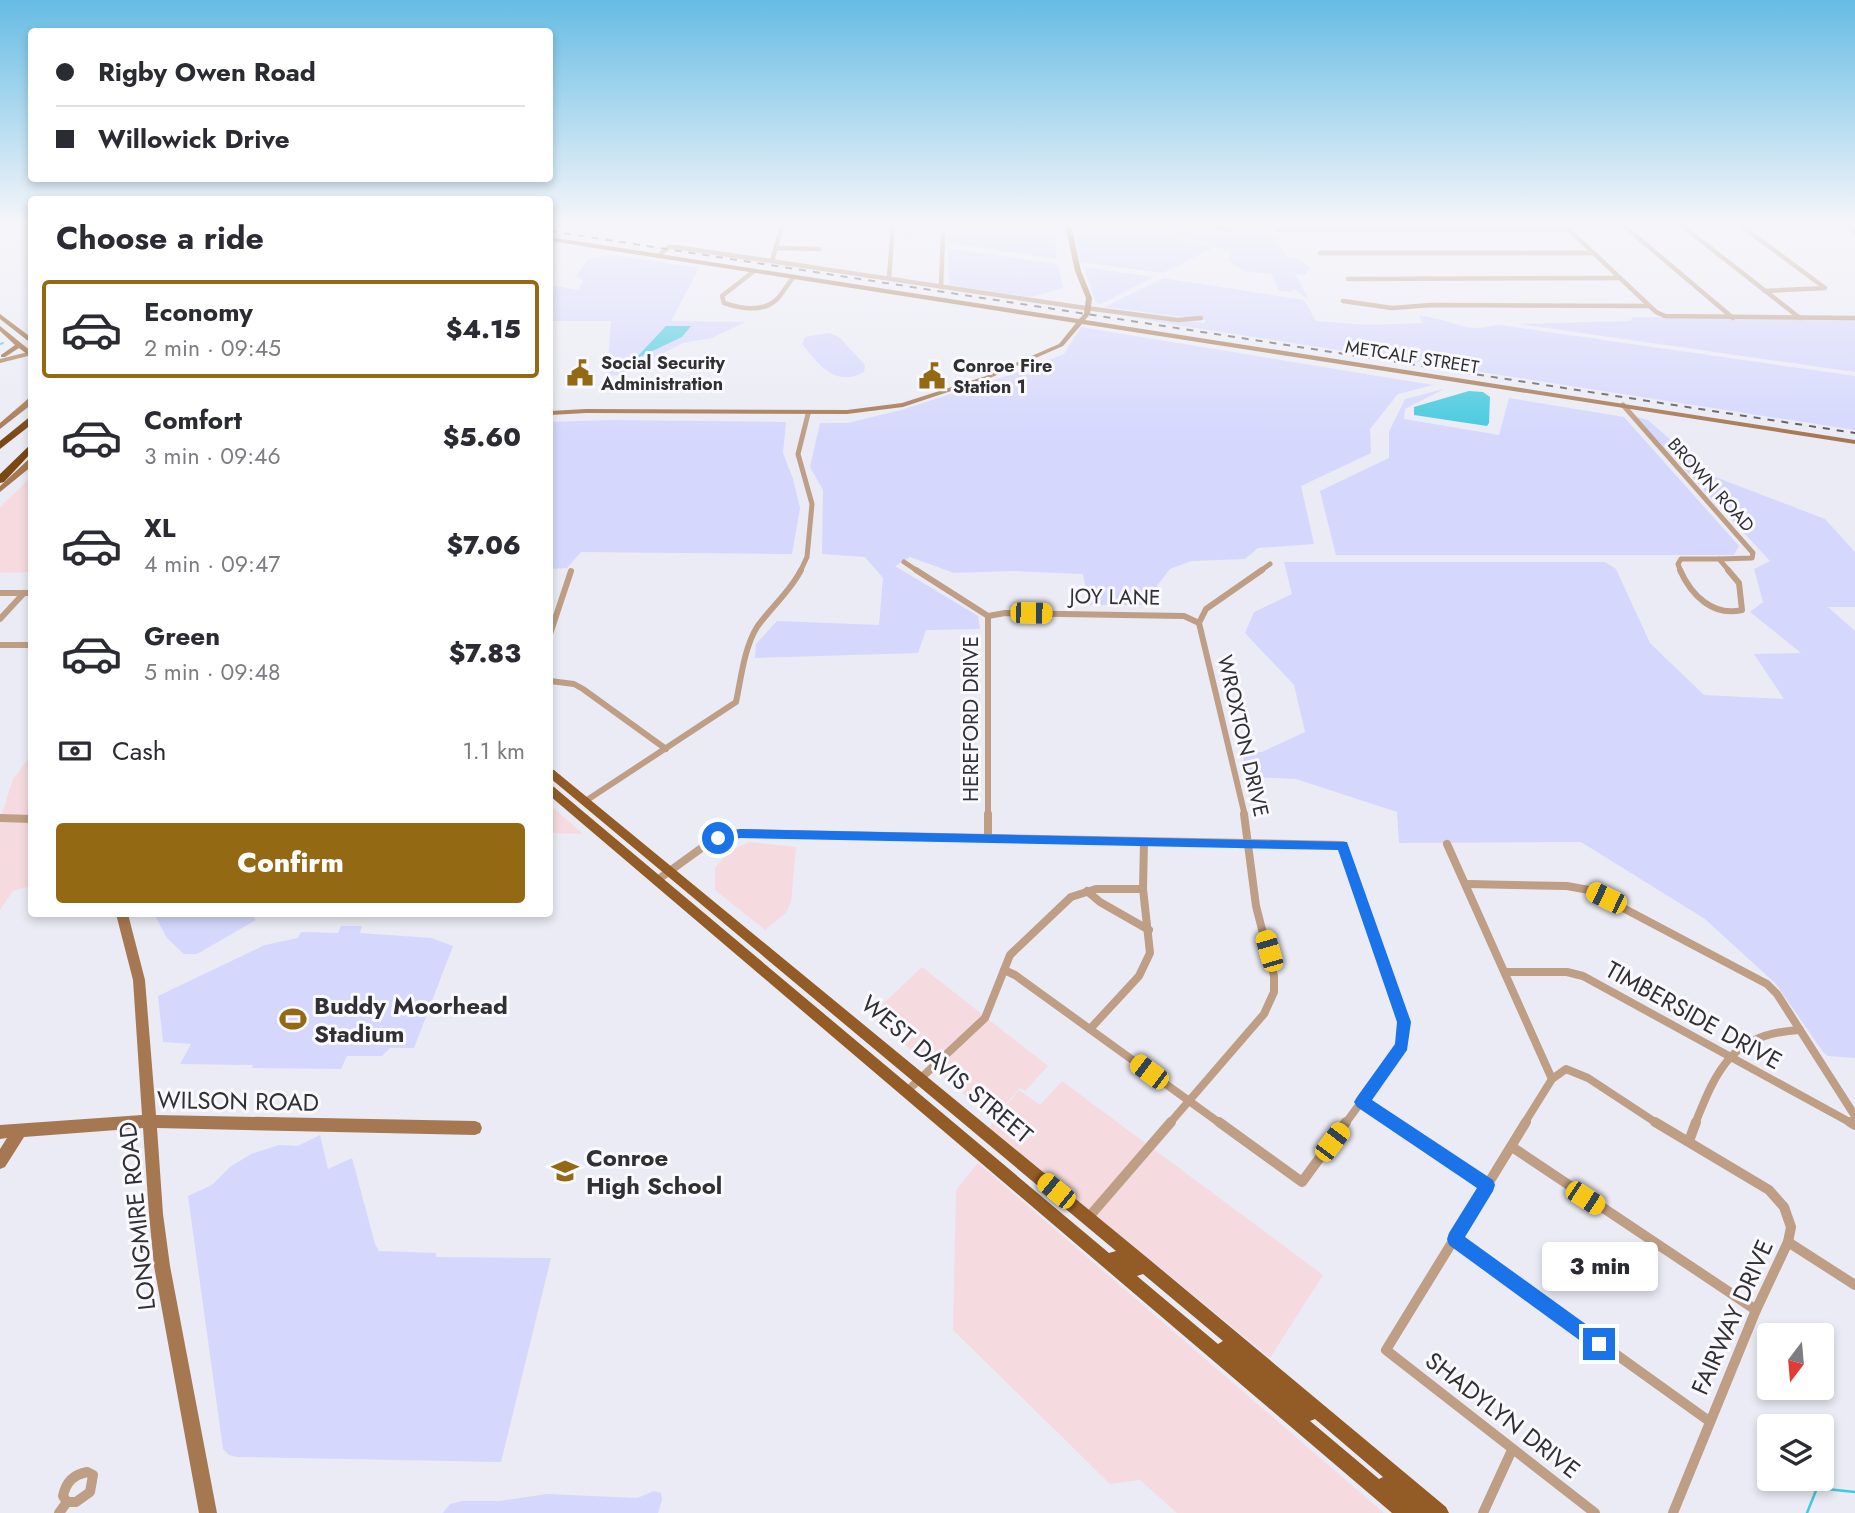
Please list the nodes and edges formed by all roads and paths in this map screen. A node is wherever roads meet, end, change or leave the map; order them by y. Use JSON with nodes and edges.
{"nodes":[{"id":1,"x":723,"y":296,"type":"edge"},
{"id":2,"x":779,"y":296,"type":"edge"},
{"id":3,"x":914,"y":296,"type":"edge"},
{"id":4,"x":1005,"y":296,"type":"edge"},
{"id":5,"x":1088,"y":296,"type":"edge"},
{"id":6,"x":1639,"y":296,"type":"edge"},
{"id":7,"x":1707,"y":296,"type":"edge"},
{"id":8,"x":1771,"y":296,"type":"edge"},
{"id":9,"x":1343,"y":301,"type":"dead end"},
{"id":10,"x":1650,"y":306,"type":"junction"},
{"id":11,"x":1090,"y":307,"type":"junction"},
{"id":12,"x":0,"y":316,"type":"edge"},
{"id":13,"x":1201,"y":318,"type":"dead end"},
{"id":14,"x":1733,"y":318,"type":"junction"},
{"id":15,"x":1800,"y":318,"type":"junction"},
{"id":16,"x":1855,"y":318,"type":"edge"},
{"id":17,"x":1080,"y":321,"type":"junction"},
{"id":18,"x":2,"y":324,"type":"edge"},
{"id":19,"x":28,"y":340,"type":"edge"},
{"id":20,"x":19,"y":345,"type":"junction"},
{"id":21,"x":28,"y":352,"type":"edge"},
{"id":22,"x":28,"y":353,"type":"edge"},
{"id":23,"x":1,"y":358,"type":"edge"},
{"id":24,"x":28,"y":403,"type":"edge"},
{"id":25,"x":1623,"y":405,"type":"junction"},
{"id":26,"x":553,"y":413,"type":"edge"},
{"id":27,"x":808,"y":414,"type":"junction"},
{"id":28,"x":28,"y":419,"type":"edge"},
{"id":29,"x":28,"y":420,"type":"edge"},
{"id":30,"x":0,"y":427,"type":"edge"},
{"id":31,"x":0,"y":437,"type":"edge"},
{"id":32,"x":1855,"y":442,"type":"edge"},
{"id":33,"x":28,"y":444,"type":"edge"},
{"id":34,"x":0,"y":446,"type":"edge"},
{"id":35,"x":28,"y":450,"type":"edge"},
{"id":36,"x":28,"y":465,"type":"edge"},
{"id":37,"x":0,"y":468,"type":"edge"},
{"id":38,"x":0,"y":480,"type":"edge"},
{"id":39,"x":0,"y":490,"type":"edge"},
{"id":40,"x":1719,"y":559,"type":"junction"},
{"id":41,"x":904,"y":562,"type":"dead end"},
{"id":42,"x":1270,"y":564,"type":"dead end"},
{"id":43,"x":571,"y":571,"type":"dead end"},
{"id":44,"x":0,"y":593,"type":"edge"},
{"id":45,"x":28,"y":593,"type":"edge"},
{"id":46,"x":988,"y":616,"type":"junction"},
{"id":47,"x":0,"y":618,"type":"edge"},
{"id":48,"x":1199,"y":623,"type":"junction"},
{"id":49,"x":553,"y":625,"type":"edge"},
{"id":50,"x":0,"y":645,"type":"edge"},
{"id":51,"x":28,"y":645,"type":"edge"},
{"id":52,"x":553,"y":681,"type":"edge"},
{"id":53,"x":666,"y":749,"type":"junction"},
{"id":54,"x":553,"y":776,"type":"edge"},
{"id":55,"x":553,"y":786,"type":"edge"},
{"id":56,"x":553,"y":793,"type":"edge"},
{"id":57,"x":584,"y":802,"type":"junction"},
{"id":58,"x":0,"y":818,"type":"edge"},
{"id":59,"x":28,"y":818,"type":"edge"},
{"id":60,"x":988,"y":838,"type":"junction"},
{"id":61,"x":1144,"y":841,"type":"junction"},
{"id":62,"x":1250,"y":843,"type":"junction"},
{"id":63,"x":1447,"y":844,"type":"dead end"},
{"id":64,"x":670,"y":871,"type":"junction"},
{"id":65,"x":656,"y":881,"type":"junction"},
{"id":66,"x":1467,"y":884,"type":"junction"},
{"id":67,"x":1143,"y":889,"type":"junction"},
{"id":68,"x":1087,"y":891,"type":"junction"},
{"id":69,"x":123,"y":917,"type":"edge"},
{"id":70,"x":1149,"y":930,"type":"junction"},
{"id":71,"x":724,"y":939,"type":"junction"},
{"id":72,"x":1004,"y":970,"type":"junction"},
{"id":73,"x":1505,"y":972,"type":"junction"},
{"id":74,"x":795,"y":976,"type":"junction"},
{"id":75,"x":1090,"y":1029,"type":"junction"},
{"id":76,"x":1800,"y":1030,"type":"junction"},
{"id":77,"x":1729,"y":1056,"type":"junction"},
{"id":78,"x":1552,"y":1079,"type":"junction"},
{"id":79,"x":920,"y":1080,"type":"junction"},
{"id":80,"x":906,"y":1092,"type":"junction"},
{"id":81,"x":1188,"y":1101,"type":"junction"},
{"id":82,"x":1362,"y":1102,"type":"junction"},
{"id":83,"x":1855,"y":1116,"type":"edge"},
{"id":84,"x":150,"y":1121,"type":"junction"},
{"id":85,"x":1855,"y":1125,"type":"edge"},
{"id":86,"x":475,"y":1128,"type":"dead end"},
{"id":87,"x":20,"y":1130,"type":"junction"},
{"id":88,"x":0,"y":1132,"type":"edge"},
{"id":89,"x":1689,"y":1141,"type":"junction"},
{"id":90,"x":1512,"y":1147,"type":"junction"},
{"id":91,"x":0,"y":1162,"type":"edge"},
{"id":92,"x":1487,"y":1185,"type":"junction"},
{"id":93,"x":1023,"y":1190,"type":"junction"},
{"id":94,"x":1088,"y":1218,"type":"junction"},
{"id":95,"x":1455,"y":1239,"type":"junction"},
{"id":96,"x":1788,"y":1242,"type":"junction"},
{"id":97,"x":1145,"y":1265,"type":"junction"},
{"id":98,"x":1855,"y":1285,"type":"edge"},
{"id":99,"x":1756,"y":1310,"type":"junction"},
{"id":100,"x":1216,"y":1353,"type":"junction"},
{"id":101,"x":1326,"y":1419,"type":"junction"},
{"id":102,"x":1709,"y":1421,"type":"junction"},
{"id":103,"x":1513,"y":1450,"type":"junction"},
{"id":104,"x":1354,"y":1469,"type":"junction"},
{"id":105,"x":208,"y":1513,"type":"edge"},
{"id":106,"x":1406,"y":1513,"type":"edge"},
{"id":107,"x":1418,"y":1513,"type":"edge"},
{"id":108,"x":1440,"y":1513,"type":"edge"},
{"id":109,"x":1483,"y":1513,"type":"edge"},
{"id":110,"x":1595,"y":1513,"type":"edge"},
{"id":111,"x":1673,"y":1513,"type":"edge"}],
"edges":[{"from":1,"to":2,"type":"street"},
{"from":3,"to":17,"type":"street","name":"METCALF STREET"},
{"from":4,"to":11,"type":"street"},
{"from":5,"to":11,"type":"street"},
{"from":6,"to":10,"type":"street"},
{"from":7,"to":14,"type":"street"},
{"from":8,"to":15,"type":"street"},
{"from":9,"to":10,"type":"street"},
{"from":10,"to":14,"type":"street"},
{"from":11,"to":13,"type":"street"},
{"from":11,"to":17,"type":"street"},
{"from":12,"to":18,"type":"main road"},
{"from":14,"to":15,"type":"street"},
{"from":15,"to":16,"type":"street"},
{"from":17,"to":25,"type":"street","name":"METCALF STREET"},
{"from":17,"to":27,"type":"street"},
{"from":18,"to":19,"type":"main road"},
{"from":18,"to":20,"type":"main road"},
{"from":20,"to":21,"type":"main road"},
{"from":20,"to":23,"type":"main road"},
{"from":22,"to":23,"type":"street"},
{"from":24,"to":30,"type":"street"},
{"from":25,"to":32,"type":"street","name":"METCALF STREET"},
{"from":25,"to":40,"type":"street","name":"BROWN ROAD"},
{"from":26,"to":27,"type":"street"},
{"from":27,"to":53,"type":"street"},
{"from":28,"to":31,"type":"highway"},
{"from":29,"to":34,"type":"highway"},
{"from":33,"to":37,"type":"highway"},
{"from":35,"to":38,"type":"highway"},
{"from":36,"to":39,"type":"street"},
{"from":40,"to":40,"type":"street","name":"BROWN ROAD"},
{"from":41,"to":46,"type":"street","name":"HEREFORD DRIVE"},
{"from":42,"to":48,"type":"street"},
{"from":43,"to":49,"type":"street"},
{"from":44,"to":45,"type":"street"},
{"from":45,"to":47,"type":"street"},
{"from":46,"to":48,"type":"street","name":"JOY LANE"},
{"from":46,"to":60,"type":"street","name":"HEREFORD DRIVE"},
{"from":48,"to":62,"type":"street","name":"WROXTON DRIVE"},
{"from":50,"to":51,"type":"street"},
{"from":52,"to":53,"type":"street"},
{"from":53,"to":57,"type":"street"},
{"from":54,"to":57,"type":"main road","name":"WEST DAVIS STREET"},
{"from":55,"to":57,"type":"main road"},
{"from":56,"to":65,"type":"main road","name":"WEST DAVIS STREET"},
{"from":57,"to":64,"type":"main road","name":"WEST DAVIS STREET"},
{"from":58,"to":59,"type":"street"},
{"from":60,"to":61,"type":"street"},
{"from":60,"to":64,"type":"street"},
{"from":61,"to":62,"type":"street"},
{"from":61,"to":67,"type":"street"},
{"from":62,"to":81,"type":"street","name":"WROXTON DRIVE"},
{"from":62,"to":82,"type":"street"},
{"from":63,"to":66,"type":"street"},
{"from":64,"to":65,"type":"street"},
{"from":64,"to":74,"type":"main road","name":"WEST DAVIS STREET"},
{"from":65,"to":71,"type":"main road","name":"WEST DAVIS STREET"},
{"from":66,"to":73,"type":"street"},
{"from":66,"to":76,"type":"street"},
{"from":67,"to":68,"type":"street"},
{"from":67,"to":70,"type":"street"},
{"from":68,"to":70,"type":"street"},
{"from":68,"to":72,"type":"street"},
{"from":69,"to":84,"type":"street","name":"LONGMIRE ROAD"},
{"from":70,"to":75,"type":"street"},
{"from":71,"to":74,"type":"main road"},
{"from":71,"to":80,"type":"main road","name":"WEST DAVIS STREET"},
{"from":72,"to":75,"type":"street"},
{"from":72,"to":79,"type":"street"},
{"from":73,"to":77,"type":"street","name":"TIMBERSIDE DRIVE"},
{"from":73,"to":78,"type":"street"},
{"from":74,"to":79,"type":"main road","name":"WEST DAVIS STREET"},
{"from":75,"to":81,"type":"street"},
{"from":76,"to":77,"type":"street"},
{"from":76,"to":83,"type":"street"},
{"from":77,"to":85,"type":"street","name":"TIMBERSIDE DRIVE"},
{"from":77,"to":89,"type":"street"},
{"from":78,"to":89,"type":"street"},
{"from":78,"to":90,"type":"street"},
{"from":79,"to":80,"type":"street"},
{"from":79,"to":94,"type":"main road","name":"WEST DAVIS STREET"},
{"from":80,"to":93,"type":"main road","name":"WEST DAVIS STREET"},
{"from":81,"to":82,"type":"street"},
{"from":81,"to":94,"type":"street","name":"WROXTON DRIVE"},
{"from":82,"to":92,"type":"street"},
{"from":84,"to":86,"type":"street","name":"WILSON ROAD"},
{"from":84,"to":87,"type":"street","name":"WILSON ROAD"},
{"from":84,"to":105,"type":"street","name":"LONGMIRE ROAD"},
{"from":87,"to":88,"type":"street","name":"WILSON ROAD"},
{"from":87,"to":91,"type":"street"},
{"from":89,"to":96,"type":"street","name":"FAIRWAY DRIVE"},
{"from":90,"to":92,"type":"street"},
{"from":90,"to":99,"type":"street"},
{"from":92,"to":95,"type":"street"},
{"from":93,"to":97,"type":"main road"},
{"from":93,"to":100,"type":"main road","name":"WEST DAVIS STREET"},
{"from":94,"to":97,"type":"main road","name":"WEST DAVIS STREET"},
{"from":95,"to":102,"type":"street"},
{"from":95,"to":103,"type":"street","name":"SHADYLYN DRIVE"},
{"from":96,"to":98,"type":"street"},
{"from":96,"to":99,"type":"street","name":"FAIRWAY DRIVE"},
{"from":97,"to":101,"type":"main road","name":"WEST DAVIS STREET"},
{"from":99,"to":102,"type":"street","name":"FAIRWAY DRIVE"},
{"from":100,"to":101,"type":"main road"},
{"from":100,"to":104,"type":"main road","name":"WEST DAVIS STREET"},
{"from":101,"to":108,"type":"main road","name":"WEST DAVIS STREET"},
{"from":102,"to":111,"type":"street","name":"FAIRWAY DRIVE"},
{"from":103,"to":109,"type":"street"},
{"from":103,"to":110,"type":"street","name":"SHADYLYN DRIVE"},
{"from":104,"to":106,"type":"main road","name":"WEST DAVIS STREET"},
{"from":104,"to":107,"type":"main road"}]}
